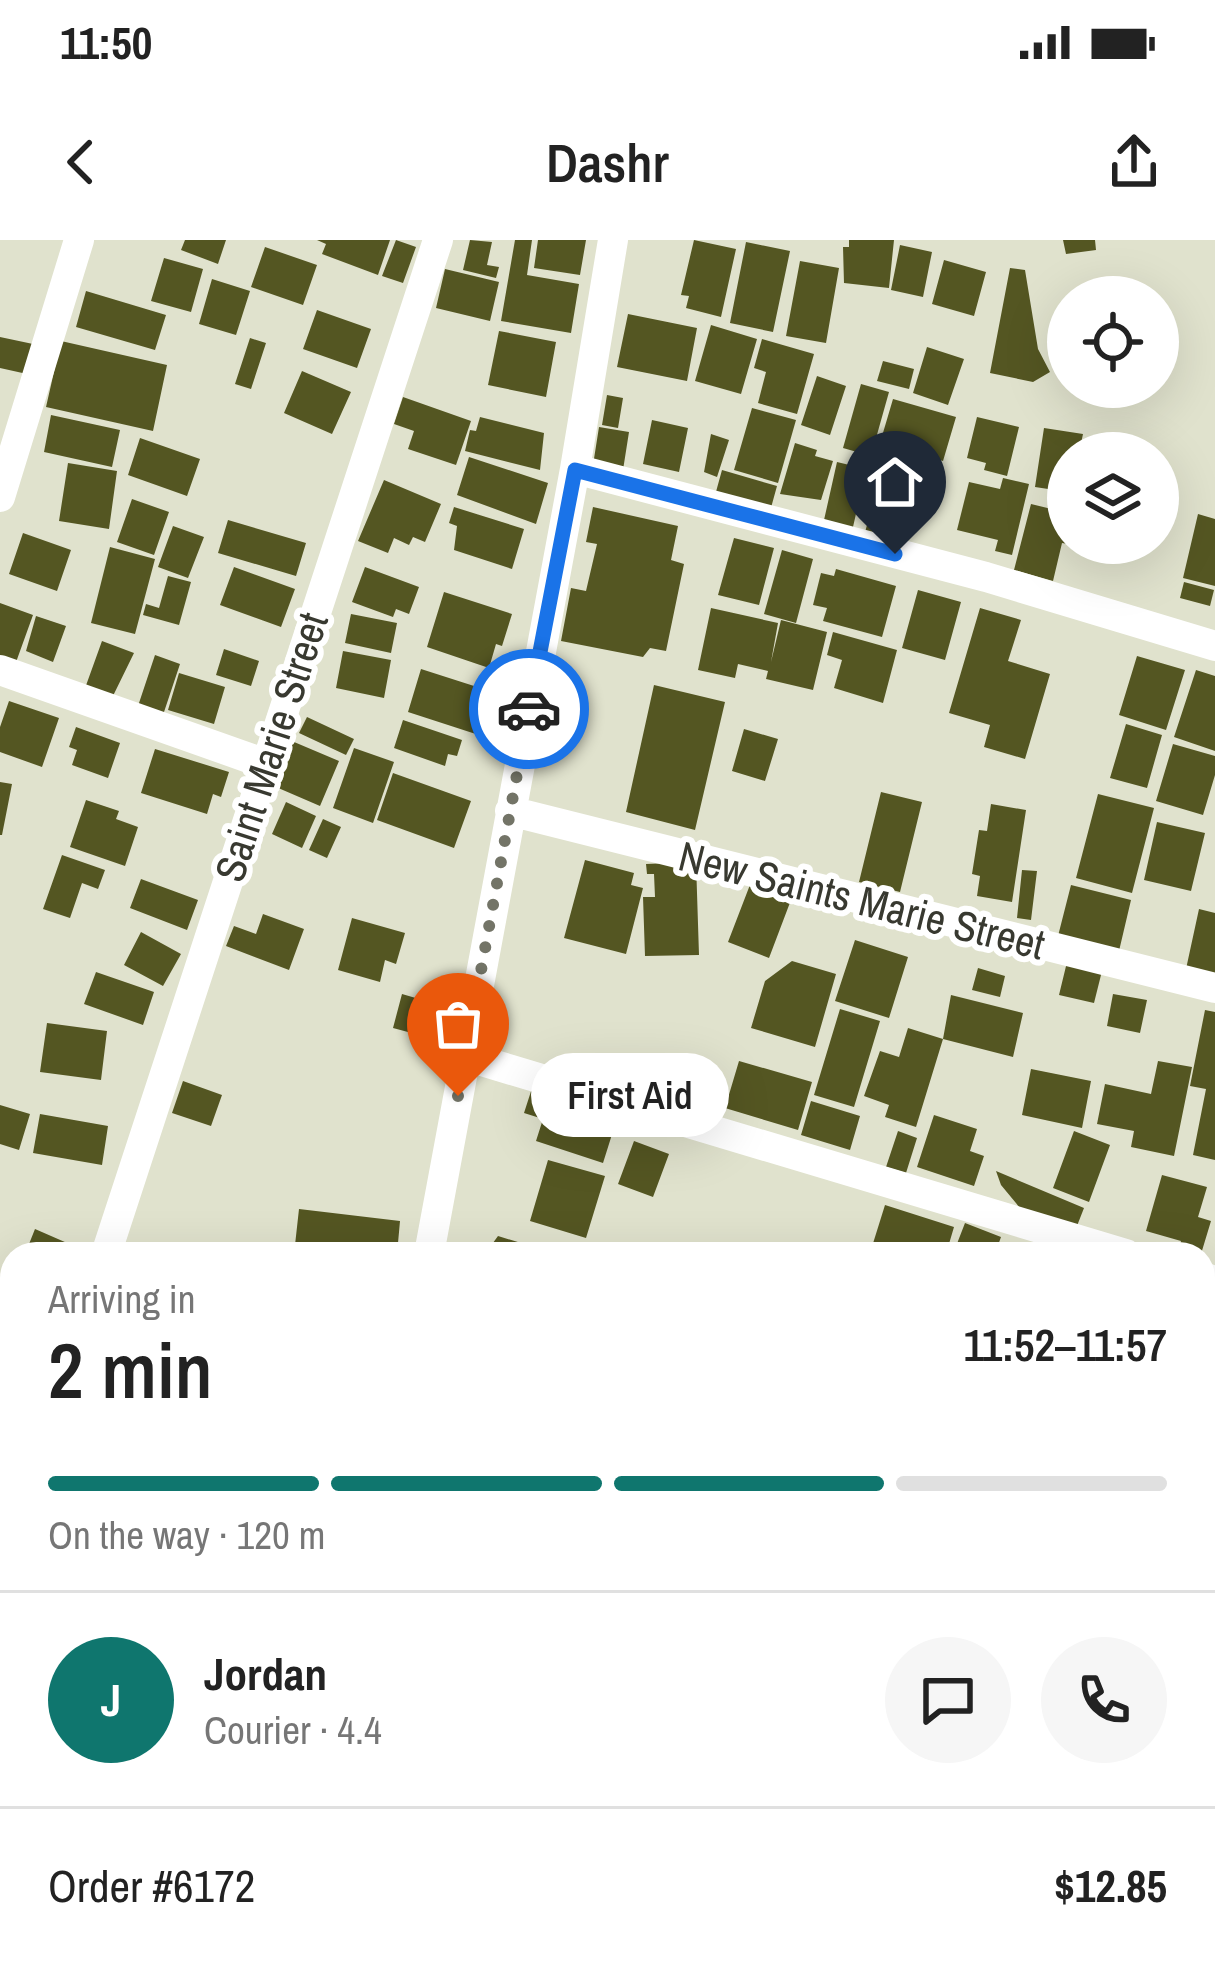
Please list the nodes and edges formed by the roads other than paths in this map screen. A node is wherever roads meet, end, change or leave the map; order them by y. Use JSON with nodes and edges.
{"nodes":[{"id":1,"x":80,"y":240,"type":"edge"},
{"id":2,"x":438,"y":240,"type":"edge"},
{"id":3,"x":614,"y":240,"type":"edge"},
{"id":4,"x":575,"y":470,"type":"junction"},
{"id":5,"x":0,"y":497,"type":"edge"},
{"id":6,"x":1215,"y":646,"type":"edge"},
{"id":7,"x":0,"y":670,"type":"edge"},
{"id":8,"x":266,"y":764,"type":"junction"},
{"id":9,"x":510,"y":812,"type":"junction"},
{"id":10,"x":1215,"y":988,"type":"edge"},
{"id":11,"x":465,"y":1056,"type":"junction"},
{"id":12,"x":110,"y":1242,"type":"edge"},
{"id":13,"x":432,"y":1242,"type":"edge"},
{"id":14,"x":1086,"y":1242,"type":"edge"}],
"edges":[{"from":1,"to":5,"type":"street"},
{"from":2,"to":8,"type":"street","name":"Saint Marie Street"},
{"from":3,"to":4,"type":"street"},
{"from":4,"to":6,"type":"street"},
{"from":4,"to":9,"type":"street"},
{"from":7,"to":8,"type":"street"},
{"from":8,"to":12,"type":"street","name":"Saint Marie Street"},
{"from":9,"to":10,"type":"street","name":"New Saints Marie Street"},
{"from":9,"to":11,"type":"street"},
{"from":11,"to":13,"type":"street"},
{"from":11,"to":14,"type":"street"}]}
